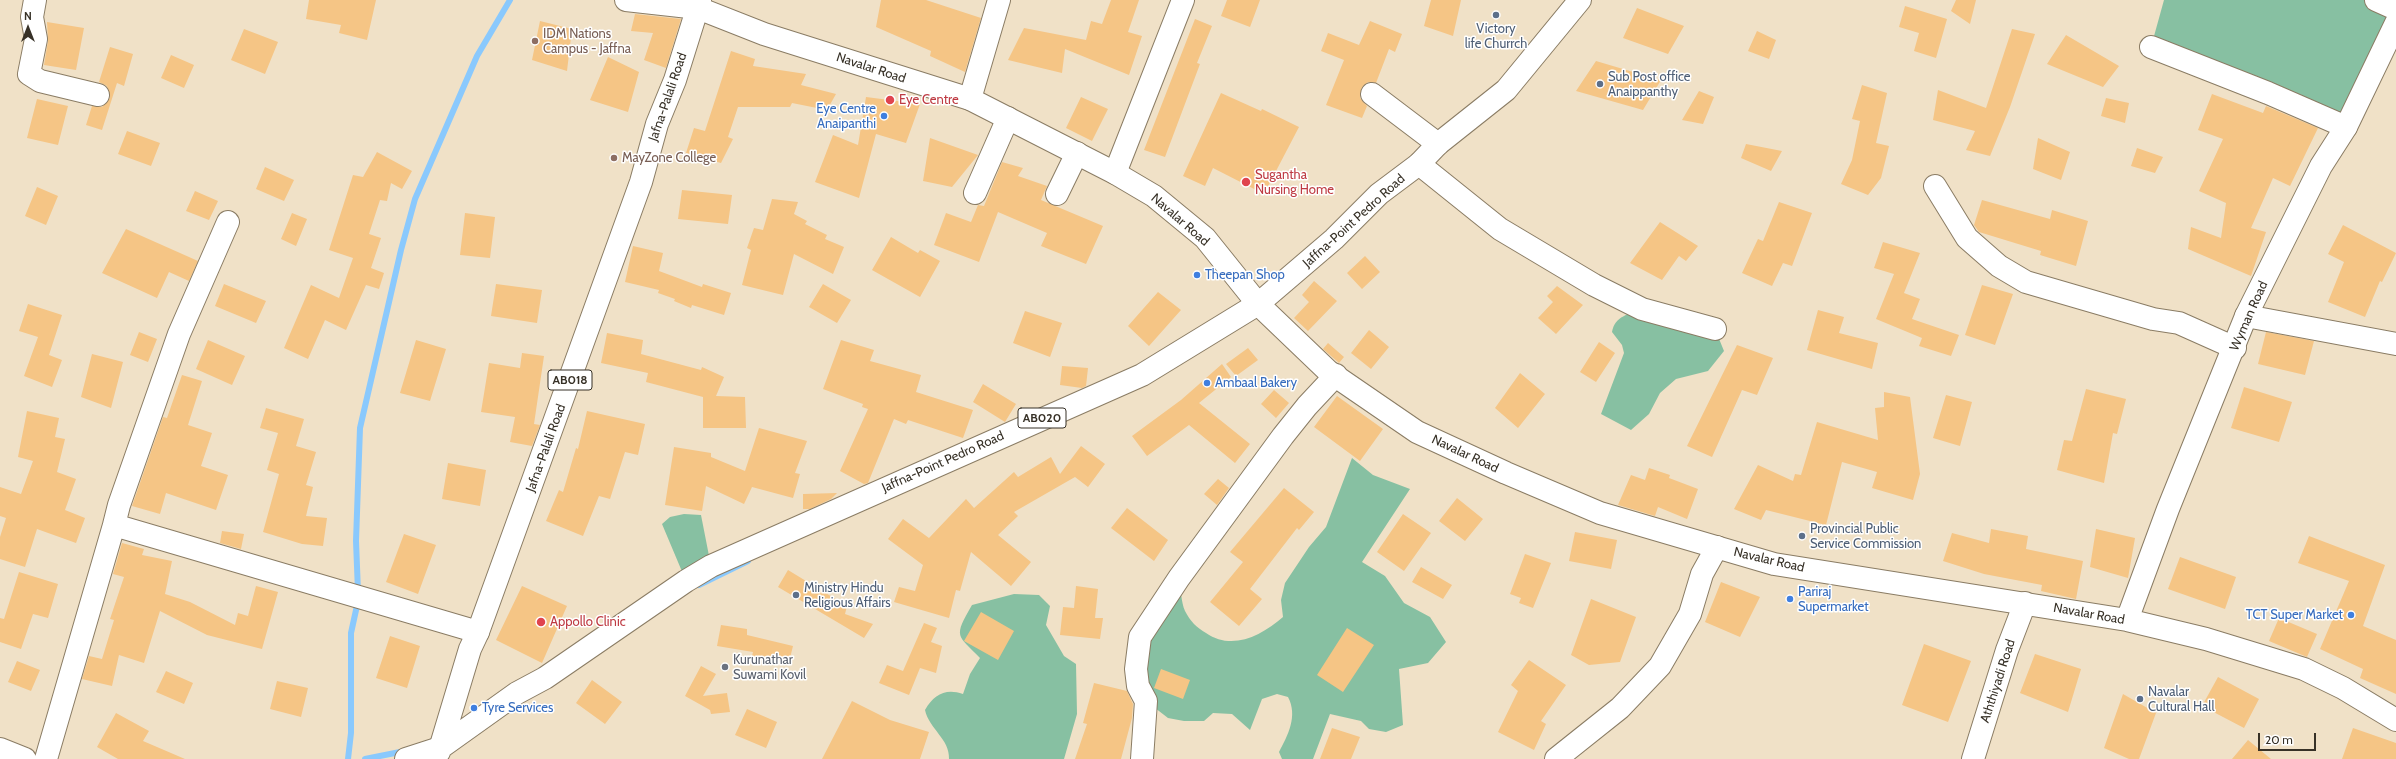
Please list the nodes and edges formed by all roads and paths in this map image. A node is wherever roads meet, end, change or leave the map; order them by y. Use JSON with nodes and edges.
{"nodes":[{"id":1,"x":35,"y":0,"type":"edge"},
{"id":2,"x":626,"y":0,"type":"edge"},
{"id":3,"x":998,"y":0,"type":"edge"},
{"id":4,"x":1182,"y":0,"type":"edge"},
{"id":5,"x":1580,"y":0,"type":"edge"},
{"id":6,"x":2376,"y":0,"type":"edge"},
{"id":7,"x":699,"y":4,"type":"edge"},
{"id":8,"x":2396,"y":9,"type":"edge"},
{"id":9,"x":2396,"y":23,"type":"edge"},
{"id":10,"x":2151,"y":47,"type":"dead end"},
{"id":11,"x":1372,"y":94,"type":"dead end"},
{"id":12,"x":98,"y":95,"type":"dead end"},
{"id":13,"x":970,"y":99,"type":"junction"},
{"id":14,"x":1008,"y":118,"type":"junction"},
{"id":15,"x":2346,"y":127,"type":"junction"},
{"id":16,"x":1438,"y":144,"type":"junction"},
{"id":17,"x":1077,"y":153,"type":"junction"},
{"id":18,"x":1419,"y":164,"type":"junction"},
{"id":19,"x":1115,"y":173,"type":"junction"},
{"id":20,"x":1935,"y":186,"type":"dead end"},
{"id":21,"x":975,"y":193,"type":"dead end"},
{"id":22,"x":1057,"y":194,"type":"dead end"},
{"id":23,"x":228,"y":222,"type":"dead end"},
{"id":24,"x":1258,"y":304,"type":"junction"},
{"id":25,"x":2246,"y":316,"type":"junction"},
{"id":26,"x":1715,"y":329,"type":"dead end"},
{"id":27,"x":2396,"y":344,"type":"edge"},
{"id":28,"x":2235,"y":348,"type":"junction"},
{"id":29,"x":1336,"y":375,"type":"junction"},
{"id":30,"x":114,"y":525,"type":"junction"},
{"id":31,"x":1717,"y":547,"type":"junction"},
{"id":32,"x":2025,"y":603,"type":"junction"},
{"id":33,"x":2127,"y":620,"type":"junction"},
{"id":34,"x":478,"y":632,"type":"junction"},
{"id":35,"x":2396,"y":720,"type":"edge"},
{"id":36,"x":0,"y":749,"type":"edge"},
{"id":37,"x":438,"y":754,"type":"edge"},
{"id":38,"x":25,"y":759,"type":"edge"},
{"id":39,"x":46,"y":759,"type":"edge"},
{"id":40,"x":406,"y":759,"type":"edge"},
{"id":41,"x":1142,"y":759,"type":"edge"},
{"id":42,"x":1556,"y":759,"type":"edge"},
{"id":43,"x":1973,"y":759,"type":"edge"}],
"edges":[{"from":1,"to":12,"type":"street"},
{"from":2,"to":7,"type":"street","name":"Navalar Road"},
{"from":3,"to":13,"type":"street"},
{"from":4,"to":19,"type":"street"},
{"from":5,"to":16,"type":"street","name":"Jaffna-Point Pedro Road","number":"AB020"},
{"from":6,"to":8,"type":"street"},
{"from":7,"to":13,"type":"street","name":"Navalar Road"},
{"from":7,"to":34,"type":"street","name":"Jafna-Palali Road","number":"AB018"},
{"from":9,"to":15,"type":"street","name":"Wyman Road"},
{"from":10,"to":15,"type":"street"},
{"from":11,"to":16,"type":"street"},
{"from":13,"to":14,"type":"street","name":"Navalar Road"},
{"from":14,"to":17,"type":"street","name":"Navalar Road"},
{"from":14,"to":21,"type":"street"},
{"from":15,"to":25,"type":"street","name":"Wyman Road"},
{"from":16,"to":18,"type":"street","name":"Jaffna-Point Pedro Road","number":"AB020"},
{"from":17,"to":19,"type":"street","name":"Navalar Road"},
{"from":17,"to":22,"type":"street"},
{"from":18,"to":24,"type":"street","name":"Jaffna-Point Pedro Road","number":"AB020"},
{"from":18,"to":26,"type":"street"},
{"from":19,"to":24,"type":"street","name":"Navalar Road"},
{"from":20,"to":28,"type":"street"},
{"from":23,"to":30,"type":"street"},
{"from":24,"to":29,"type":"street","name":"Navalar Road"},
{"from":24,"to":37,"type":"street","name":"Jaffna-Point Pedro Road","number":"AB020"},
{"from":25,"to":27,"type":"street"},
{"from":25,"to":28,"type":"street","name":"Wyman Road"},
{"from":28,"to":33,"type":"street","name":"Wyman Road"},
{"from":29,"to":31,"type":"street","name":"Navalar Road"},
{"from":29,"to":41,"type":"street"},
{"from":30,"to":34,"type":"street"},
{"from":30,"to":39,"type":"street"},
{"from":31,"to":32,"type":"street","name":"Navalar Road"},
{"from":31,"to":42,"type":"street"},
{"from":32,"to":33,"type":"street","name":"Navalar Road"},
{"from":32,"to":43,"type":"street","name":"Aththiyadi Road"},
{"from":33,"to":35,"type":"street","name":"Navalar Road"},
{"from":34,"to":37,"type":"street","name":"Jafna-Palali Road","number":"AB018"},
{"from":36,"to":38,"type":"street"},
{"from":37,"to":40,"type":"street","name":"Jaffna-Point Pedro Road"}]}
